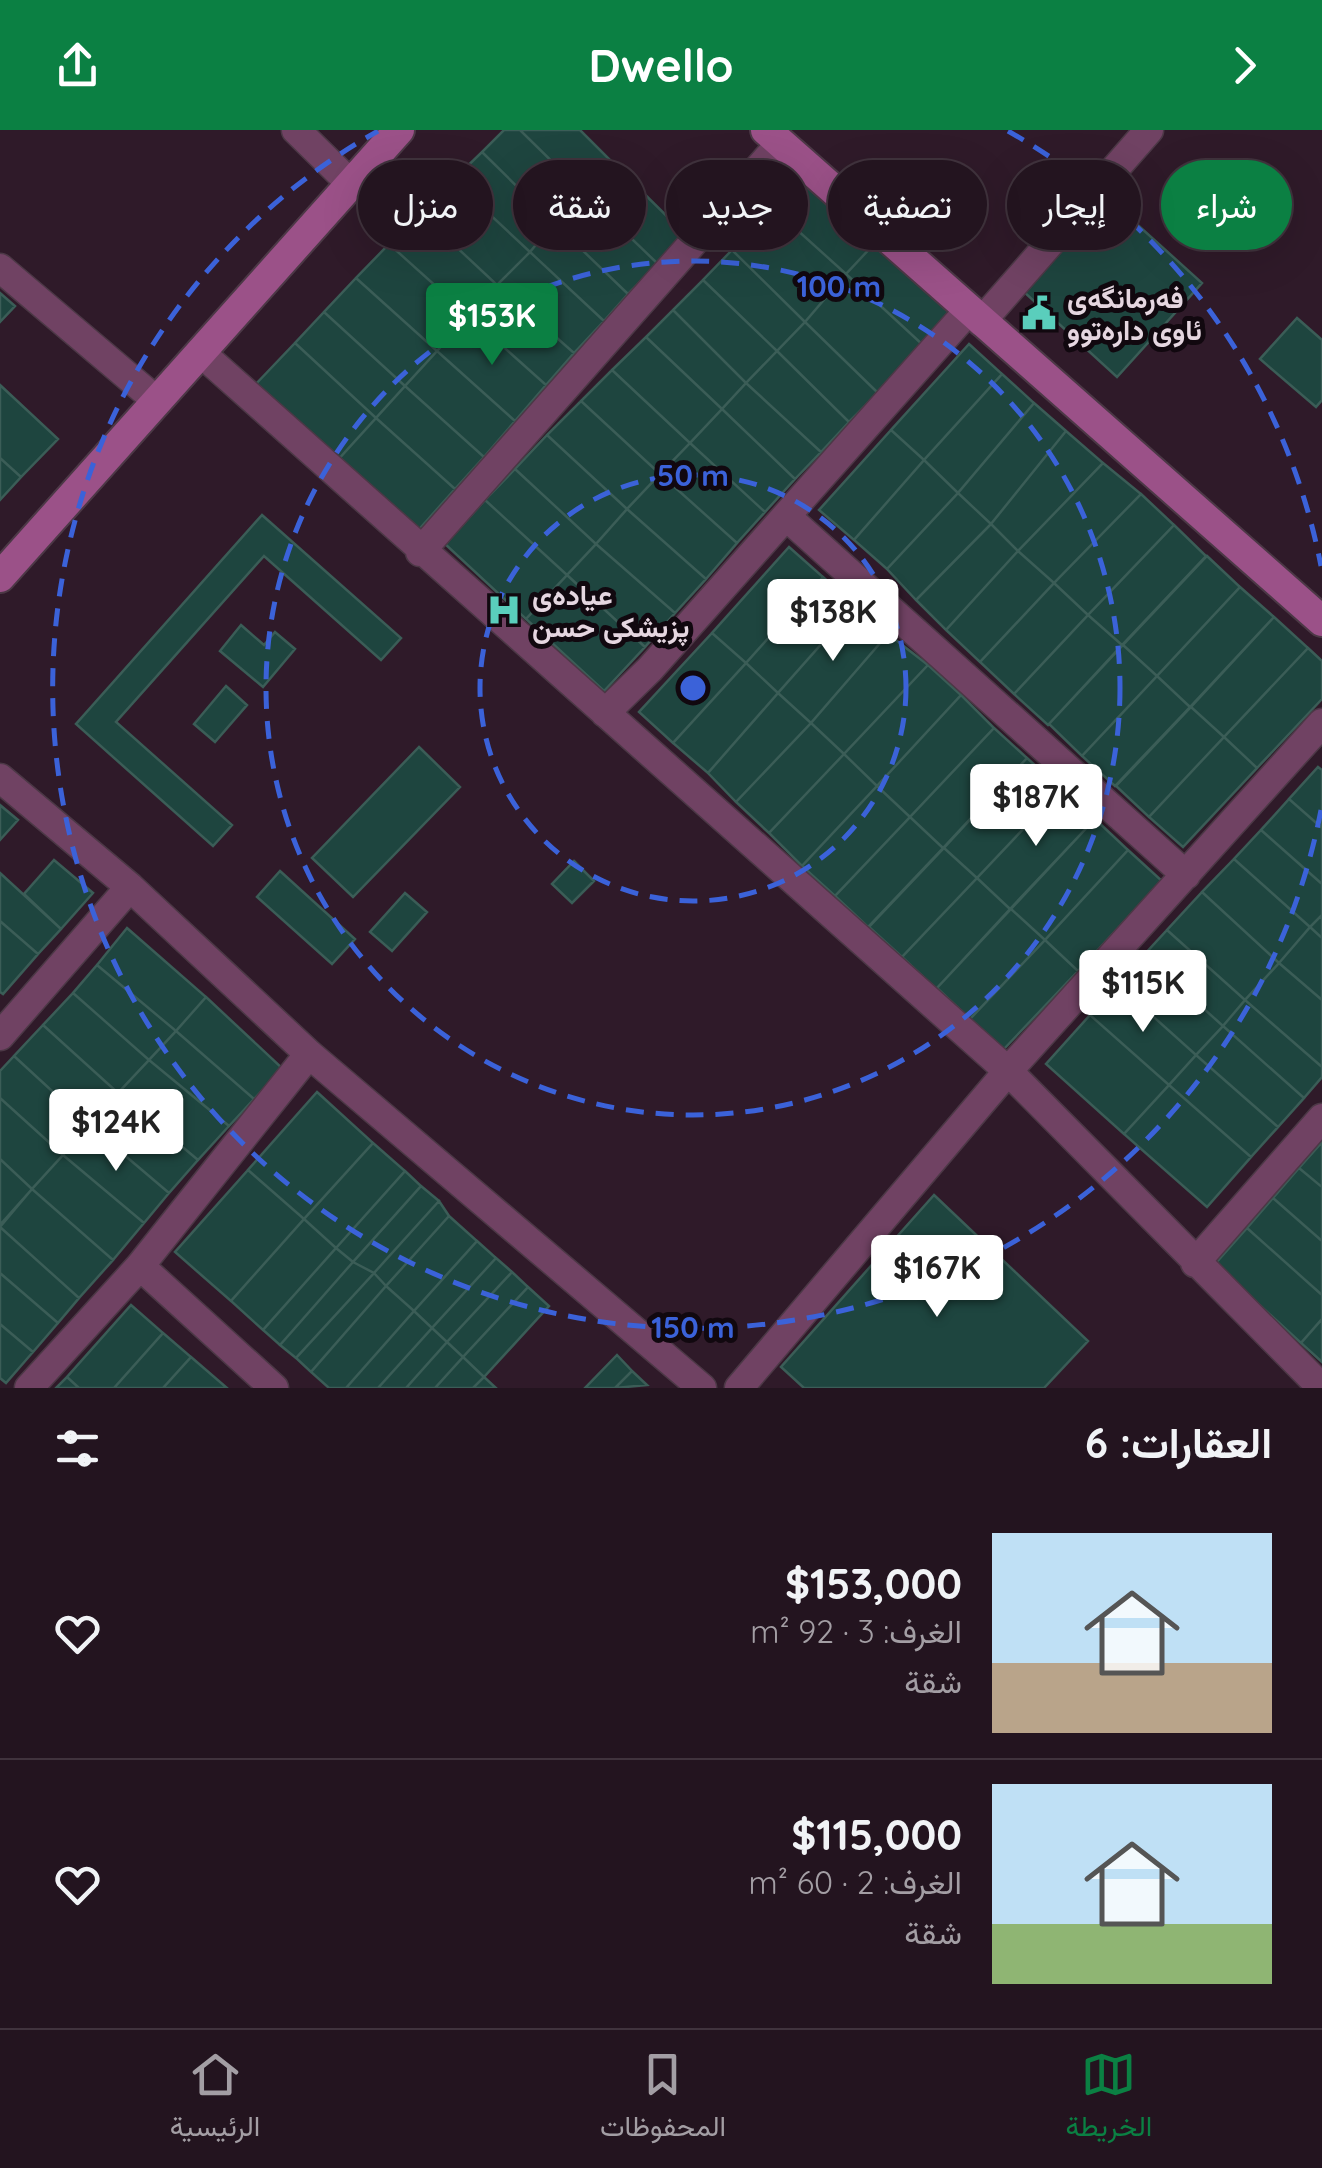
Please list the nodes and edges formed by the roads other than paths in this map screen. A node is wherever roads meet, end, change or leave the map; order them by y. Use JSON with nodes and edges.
{"nodes":[{"id":1,"x":296,"y":130,"type":"edge"},
{"id":2,"x":399,"y":130,"type":"edge"},
{"id":3,"x":1149,"y":130,"type":"edge"},
{"id":4,"x":773,"y":136,"type":"edge"},
{"id":5,"x":350,"y":183,"type":"junction"},
{"id":6,"x":0,"y":268,"type":"edge"},
{"id":7,"x":975,"y":316,"type":"junction"},
{"id":8,"x":200,"y":352,"type":"junction"},
{"id":9,"x":157,"y":401,"type":"junction"},
{"id":10,"x":786,"y":516,"type":"junction"},
{"id":11,"x":420,"y":552,"type":"junction"},
{"id":12,"x":0,"y":577,"type":"edge"},
{"id":13,"x":1322,"y":620,"type":"edge"},
{"id":14,"x":605,"y":714,"type":"junction"},
{"id":15,"x":1322,"y":723,"type":"edge"},
{"id":16,"x":0,"y":778,"type":"edge"},
{"id":17,"x":1186,"y":875,"type":"junction"},
{"id":18,"x":130,"y":887,"type":"junction"},
{"id":19,"x":0,"y":1036,"type":"edge"},
{"id":20,"x":309,"y":1054,"type":"junction"},
{"id":21,"x":1008,"y":1071,"type":"junction"},
{"id":22,"x":1322,"y":1118,"type":"edge"},
{"id":23,"x":1195,"y":1263,"type":"junction"},
{"id":24,"x":140,"y":1266,"type":"junction"},
{"id":25,"x":29,"y":1388,"type":"edge"},
{"id":26,"x":274,"y":1388,"type":"edge"},
{"id":27,"x":702,"y":1388,"type":"edge"},
{"id":28,"x":739,"y":1388,"type":"edge"},
{"id":29,"x":1322,"y":1388,"type":"edge"}],
"edges":[{"from":1,"to":5,"type":"street"},
{"from":2,"to":5,"type":"street"},
{"from":3,"to":7,"type":"street"},
{"from":4,"to":7,"type":"street"},
{"from":4,"to":11,"type":"street"},
{"from":5,"to":8,"type":"street"},
{"from":6,"to":9,"type":"street"},
{"from":7,"to":10,"type":"street"},
{"from":7,"to":13,"type":"street"},
{"from":8,"to":9,"type":"street"},
{"from":8,"to":11,"type":"street"},
{"from":9,"to":12,"type":"street"},
{"from":10,"to":14,"type":"street"},
{"from":10,"to":17,"type":"street"},
{"from":11,"to":14,"type":"street"},
{"from":14,"to":21,"type":"street"},
{"from":15,"to":17,"type":"street"},
{"from":16,"to":18,"type":"street"},
{"from":17,"to":21,"type":"street"},
{"from":18,"to":19,"type":"street"},
{"from":18,"to":20,"type":"street"},
{"from":20,"to":24,"type":"street"},
{"from":20,"to":27,"type":"street"},
{"from":21,"to":23,"type":"street"},
{"from":21,"to":28,"type":"street"},
{"from":22,"to":23,"type":"street"},
{"from":23,"to":29,"type":"street"},
{"from":24,"to":25,"type":"street"},
{"from":24,"to":26,"type":"street"}]}
